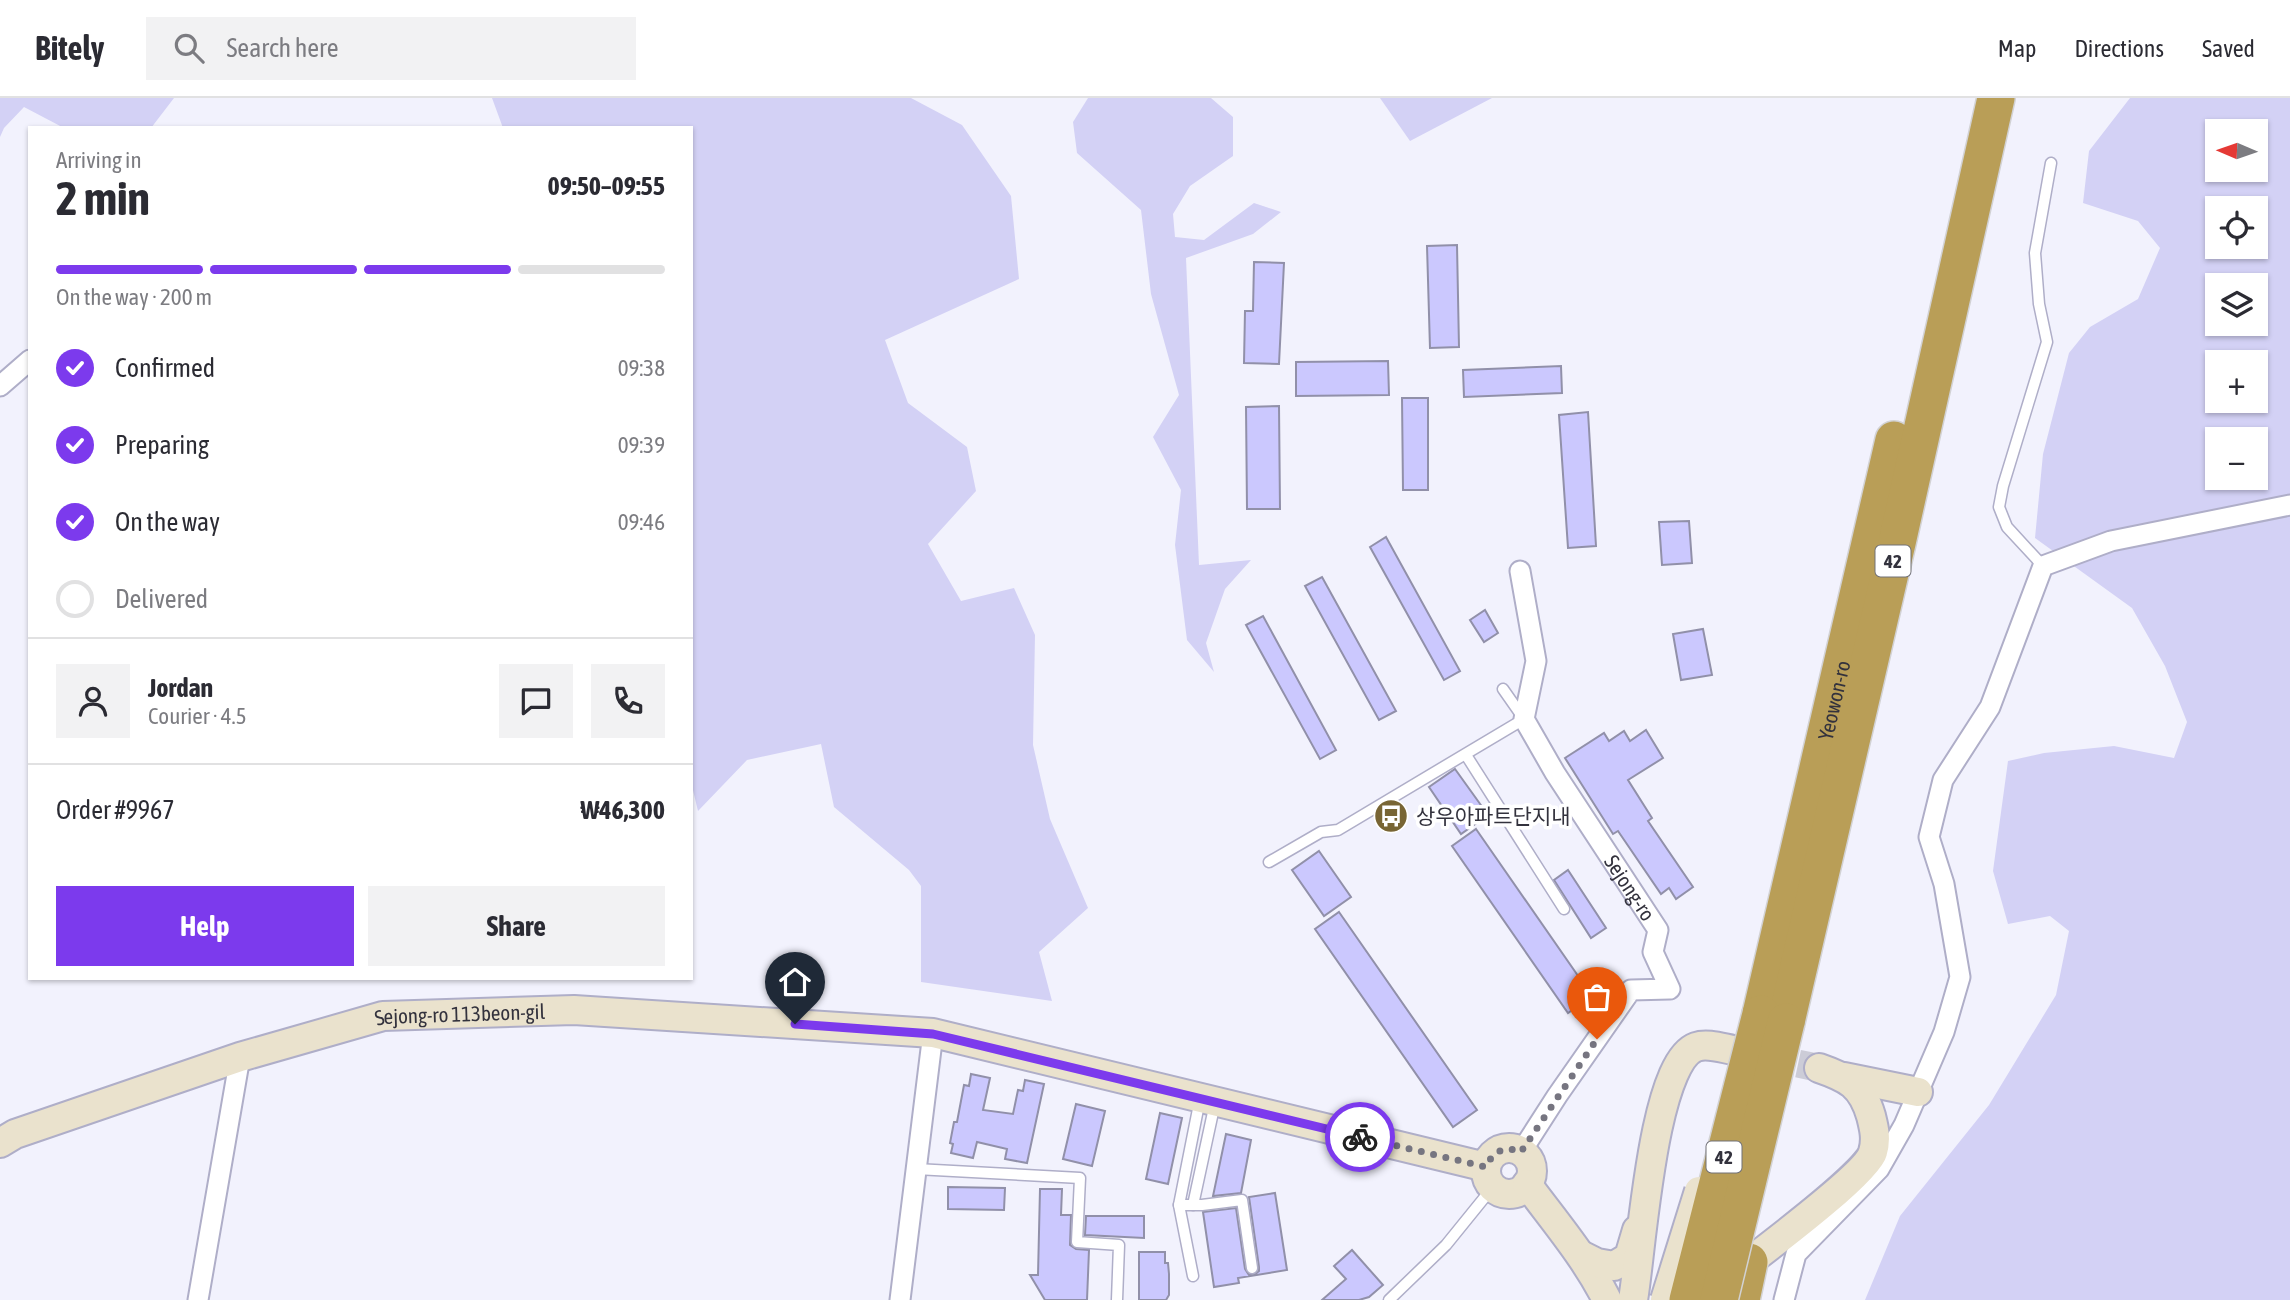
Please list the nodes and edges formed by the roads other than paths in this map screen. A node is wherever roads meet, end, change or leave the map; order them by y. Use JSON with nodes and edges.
{"nodes":[{"id":1,"x":1972,"y":98,"type":"edge"},
{"id":2,"x":1996,"y":98,"type":"edge"},
{"id":3,"x":2051,"y":163,"type":"dead end"},
{"id":4,"x":28,"y":362,"type":"edge"},
{"id":5,"x":0,"y":386,"type":"edge"},
{"id":6,"x":2290,"y":505,"type":"edge"},
{"id":7,"x":2043,"y":566,"type":"junction"},
{"id":8,"x":1520,"y":571,"type":"dead end"},
{"id":9,"x":1503,"y":689,"type":"dead end"},
{"id":10,"x":1524,"y":719,"type":"junction"},
{"id":11,"x":1466,"y":755,"type":"junction"},
{"id":12,"x":1269,"y":862,"type":"dead end"},
{"id":13,"x":1564,"y":909,"type":"dead end"},
{"id":14,"x":1785,"y":1017,"type":"junction"},
{"id":15,"x":933,"y":1034,"type":"junction"},
{"id":16,"x":1733,"y":1050,"type":"tunnel mouth"},
{"id":17,"x":240,"y":1057,"type":"junction"},
{"id":18,"x":1918,"y":1091,"type":"junction"},
{"id":19,"x":1208,"y":1100,"type":"junction"},
{"id":20,"x":1903,"y":1125,"type":"junction"},
{"id":21,"x":0,"y":1143,"type":"edge"},
{"id":22,"x":1521,"y":1152,"type":"junction"},
{"id":23,"x":1873,"y":1155,"type":"junction"},
{"id":24,"x":916,"y":1169,"type":"junction"},
{"id":25,"x":1490,"y":1177,"type":"junction"},
{"id":26,"x":1527,"y":1184,"type":"junction"},
{"id":27,"x":1179,"y":1205,"type":"junction"},
{"id":28,"x":1193,"y":1205,"type":"junction"},
{"id":29,"x":1642,"y":1216,"type":"junction"},
{"id":30,"x":1581,"y":1255,"type":"junction"},
{"id":31,"x":1749,"y":1262,"type":"junction"},
{"id":32,"x":1252,"y":1268,"type":"dead end"},
{"id":33,"x":1193,"y":1276,"type":"dead end"},
{"id":34,"x":198,"y":1300,"type":"edge"},
{"id":35,"x":900,"y":1300,"type":"edge"},
{"id":36,"x":1117,"y":1300,"type":"edge"},
{"id":37,"x":1390,"y":1300,"type":"edge"},
{"id":38,"x":1607,"y":1300,"type":"edge"},
{"id":39,"x":1633,"y":1300,"type":"edge"},
{"id":40,"x":1665,"y":1300,"type":"edge"},
{"id":41,"x":1688,"y":1300,"type":"edge"},
{"id":42,"x":1719,"y":1300,"type":"edge"},
{"id":43,"x":1741,"y":1300,"type":"edge"},
{"id":44,"x":1784,"y":1300,"type":"edge"}],
"edges":[{"from":1,"to":14,"type":"highway","name":"Yeowon-ro","number":"42"},
{"from":2,"to":14,"type":"highway","number":"42"},
{"from":3,"to":7,"type":"lane"},
{"from":4,"to":5,"type":"street"},
{"from":6,"to":7,"type":"street"},
{"from":7,"to":18,"type":"street"},
{"from":8,"to":10,"type":"street"},
{"from":9,"to":10,"type":"lane"},
{"from":10,"to":11,"type":"lane"},
{"from":10,"to":22,"type":"street","name":"Sejong-ro"},
{"from":11,"to":12,"type":"lane"},
{"from":11,"to":13,"type":"lane"},
{"from":14,"to":31,"type":"highway"},
{"from":14,"to":40,"type":"street","bridge":true},
{"from":14,"to":41,"type":"highway","name":"Yeowon-ro","number":"42","bridge":true},
{"from":14,"to":42,"type":"highway","name":"Yeowon-ro","number":"42","bridge":true},
{"from":15,"to":17,"type":"street","name":"Sejong-ro 113beon-gil"},
{"from":15,"to":19,"type":"street","name":"Sejong-ro 113beon-gil"},
{"from":15,"to":24,"type":"street"},
{"from":16,"to":29,"type":"street"},
{"from":17,"to":21,"type":"street","name":"Sejong-ro 113beon-gil"},
{"from":17,"to":34,"type":"street"},
{"from":18,"to":20,"type":"street"},
{"from":18,"to":23,"type":"street"},
{"from":19,"to":25,"type":"street","name":"Sejong-ro 113beon-gil"},
{"from":19,"to":27,"type":"lane"},
{"from":19,"to":28,"type":"lane"},
{"from":20,"to":23,"type":"street"},
{"from":20,"to":44,"type":"street"},
{"from":22,"to":25,"type":"street"},
{"from":22,"to":26,"type":"street"},
{"from":23,"to":31,"type":"street"},
{"from":24,"to":35,"type":"street"},
{"from":24,"to":36,"type":"lane"},
{"from":25,"to":26,"type":"street"},
{"from":25,"to":37,"type":"lane"},
{"from":26,"to":30,"type":"street"},
{"from":27,"to":28,"type":"lane"},
{"from":27,"to":33,"type":"lane"},
{"from":28,"to":32,"type":"lane"},
{"from":29,"to":30,"type":"street"},
{"from":29,"to":39,"type":"street"},
{"from":30,"to":38,"type":"street"},
{"from":31,"to":43,"type":"highway"}]}
